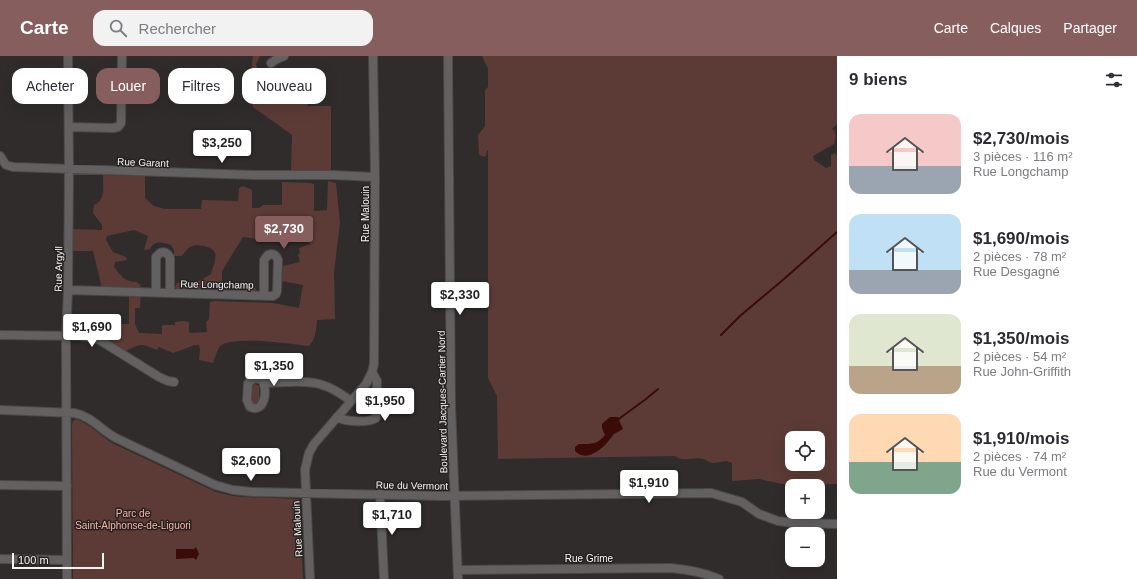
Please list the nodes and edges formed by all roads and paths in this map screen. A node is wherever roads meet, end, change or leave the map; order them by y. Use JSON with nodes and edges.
{"nodes":[{"id":1,"x":68,"y":56,"type":"edge"},
{"id":2,"x":122,"y":56,"type":"edge"},
{"id":3,"x":284,"y":56,"type":"edge"},
{"id":4,"x":373,"y":56,"type":"edge"},
{"id":5,"x":448,"y":56,"type":"edge"},
{"id":6,"x":271,"y":63,"type":"dead end"},
{"id":7,"x":68,"y":128,"type":"junction"},
{"id":8,"x":0,"y":156,"type":"edge"},
{"id":9,"x":69,"y":169,"type":"junction"},
{"id":10,"x":375,"y":178,"type":"junction"},
{"id":11,"x":68,"y":290,"type":"junction"},
{"id":12,"x":156,"y":293,"type":"junction"},
{"id":13,"x":170,"y":293,"type":"junction"},
{"id":14,"x":264,"y":295,"type":"junction"},
{"id":15,"x":0,"y":335,"type":"edge"},
{"id":16,"x":66,"y":336,"type":"junction"},
{"id":17,"x":372,"y":372,"type":"junction"},
{"id":18,"x":174,"y":382,"type":"dead end"},
{"id":19,"x":264,"y":384,"type":"dead end"},
{"id":20,"x":351,"y":401,"type":"junction"},
{"id":21,"x":0,"y":410,"type":"edge"},
{"id":22,"x":66,"y":413,"type":"junction"},
{"id":23,"x":337,"y":417,"type":"junction"},
{"id":24,"x":0,"y":485,"type":"edge"},
{"id":25,"x":66,"y":486,"type":"junction"},
{"id":26,"x":306,"y":492,"type":"junction"},
{"id":27,"x":380,"y":494,"type":"junction"},
{"id":28,"x":454,"y":496,"type":"junction"},
{"id":29,"x":837,"y":524,"type":"edge"},
{"id":30,"x":0,"y":559,"type":"edge"},
{"id":31,"x":67,"y":560,"type":"junction"},
{"id":32,"x":458,"y":570,"type":"junction"},
{"id":33,"x":67,"y":579,"type":"edge"},
{"id":34,"x":310,"y":579,"type":"edge"},
{"id":35,"x":384,"y":579,"type":"edge"},
{"id":36,"x":458,"y":579,"type":"edge"},
{"id":37,"x":719,"y":579,"type":"edge"}],
"edges":[{"from":1,"to":7,"type":"street","name":"Rue Argyll"},
{"from":2,"to":7,"type":"street"},
{"from":3,"to":6,"type":"street"},
{"from":4,"to":10,"type":"street","name":"Rue Malouin"},
{"from":5,"to":28,"type":"street","name":"Boulevard Jacques-Cartier Nord"},
{"from":7,"to":9,"type":"street","name":"Rue Argyll"},
{"from":8,"to":9,"type":"street","name":"Rue Garant"},
{"from":9,"to":10,"type":"street","name":"Rue Garant"},
{"from":9,"to":11,"type":"street","name":"Rue Argyll"},
{"from":10,"to":17,"type":"street","name":"Rue Malouin"},
{"from":11,"to":12,"type":"street","name":"Rue Longchamp"},
{"from":11,"to":16,"type":"street","name":"Rue Argyll"},
{"from":12,"to":13,"type":"street","name":"Rue Longchamp"},
{"from":12,"to":13,"type":"street","name":"Rue Longchamp"},
{"from":13,"to":14,"type":"street","name":"Rue Longchamp"},
{"from":14,"to":14,"type":"street","name":"Rue Longchamp"},
{"from":15,"to":16,"type":"street"},
{"from":16,"to":18,"type":"street"},
{"from":16,"to":22,"type":"street","name":"Rue Argyll"},
{"from":17,"to":20,"type":"street","name":"Rue Malouin"},
{"from":17,"to":23,"type":"street","name":"Rue Malouin"},
{"from":19,"to":20,"type":"street"},
{"from":20,"to":23,"type":"street","name":"Rue Malouin"},
{"from":21,"to":22,"type":"street","name":"Rue du Vermont"},
{"from":22,"to":25,"type":"street","name":"Rue Argyll"},
{"from":22,"to":26,"type":"street","name":"Rue du Vermont"},
{"from":23,"to":26,"type":"street","name":"Rue Malouin"},
{"from":24,"to":25,"type":"street"},
{"from":25,"to":31,"type":"street","name":"Rue Argyll"},
{"from":26,"to":27,"type":"street","name":"Rue du Vermont"},
{"from":26,"to":34,"type":"street","name":"Rue Malouin"},
{"from":27,"to":28,"type":"street","name":"Rue du Vermont"},
{"from":27,"to":35,"type":"street"},
{"from":28,"to":29,"type":"street","name":"Rue du Vermont"},
{"from":28,"to":32,"type":"street","name":"Boulevard Jacques-Cartier Nord"},
{"from":30,"to":31,"type":"street"},
{"from":31,"to":33,"type":"street","name":"Rue Argyll"},
{"from":32,"to":36,"type":"street","name":"Boulevard Jacques-Cartier Nord"},
{"from":32,"to":37,"type":"street","name":"Rue Grime"}]}
